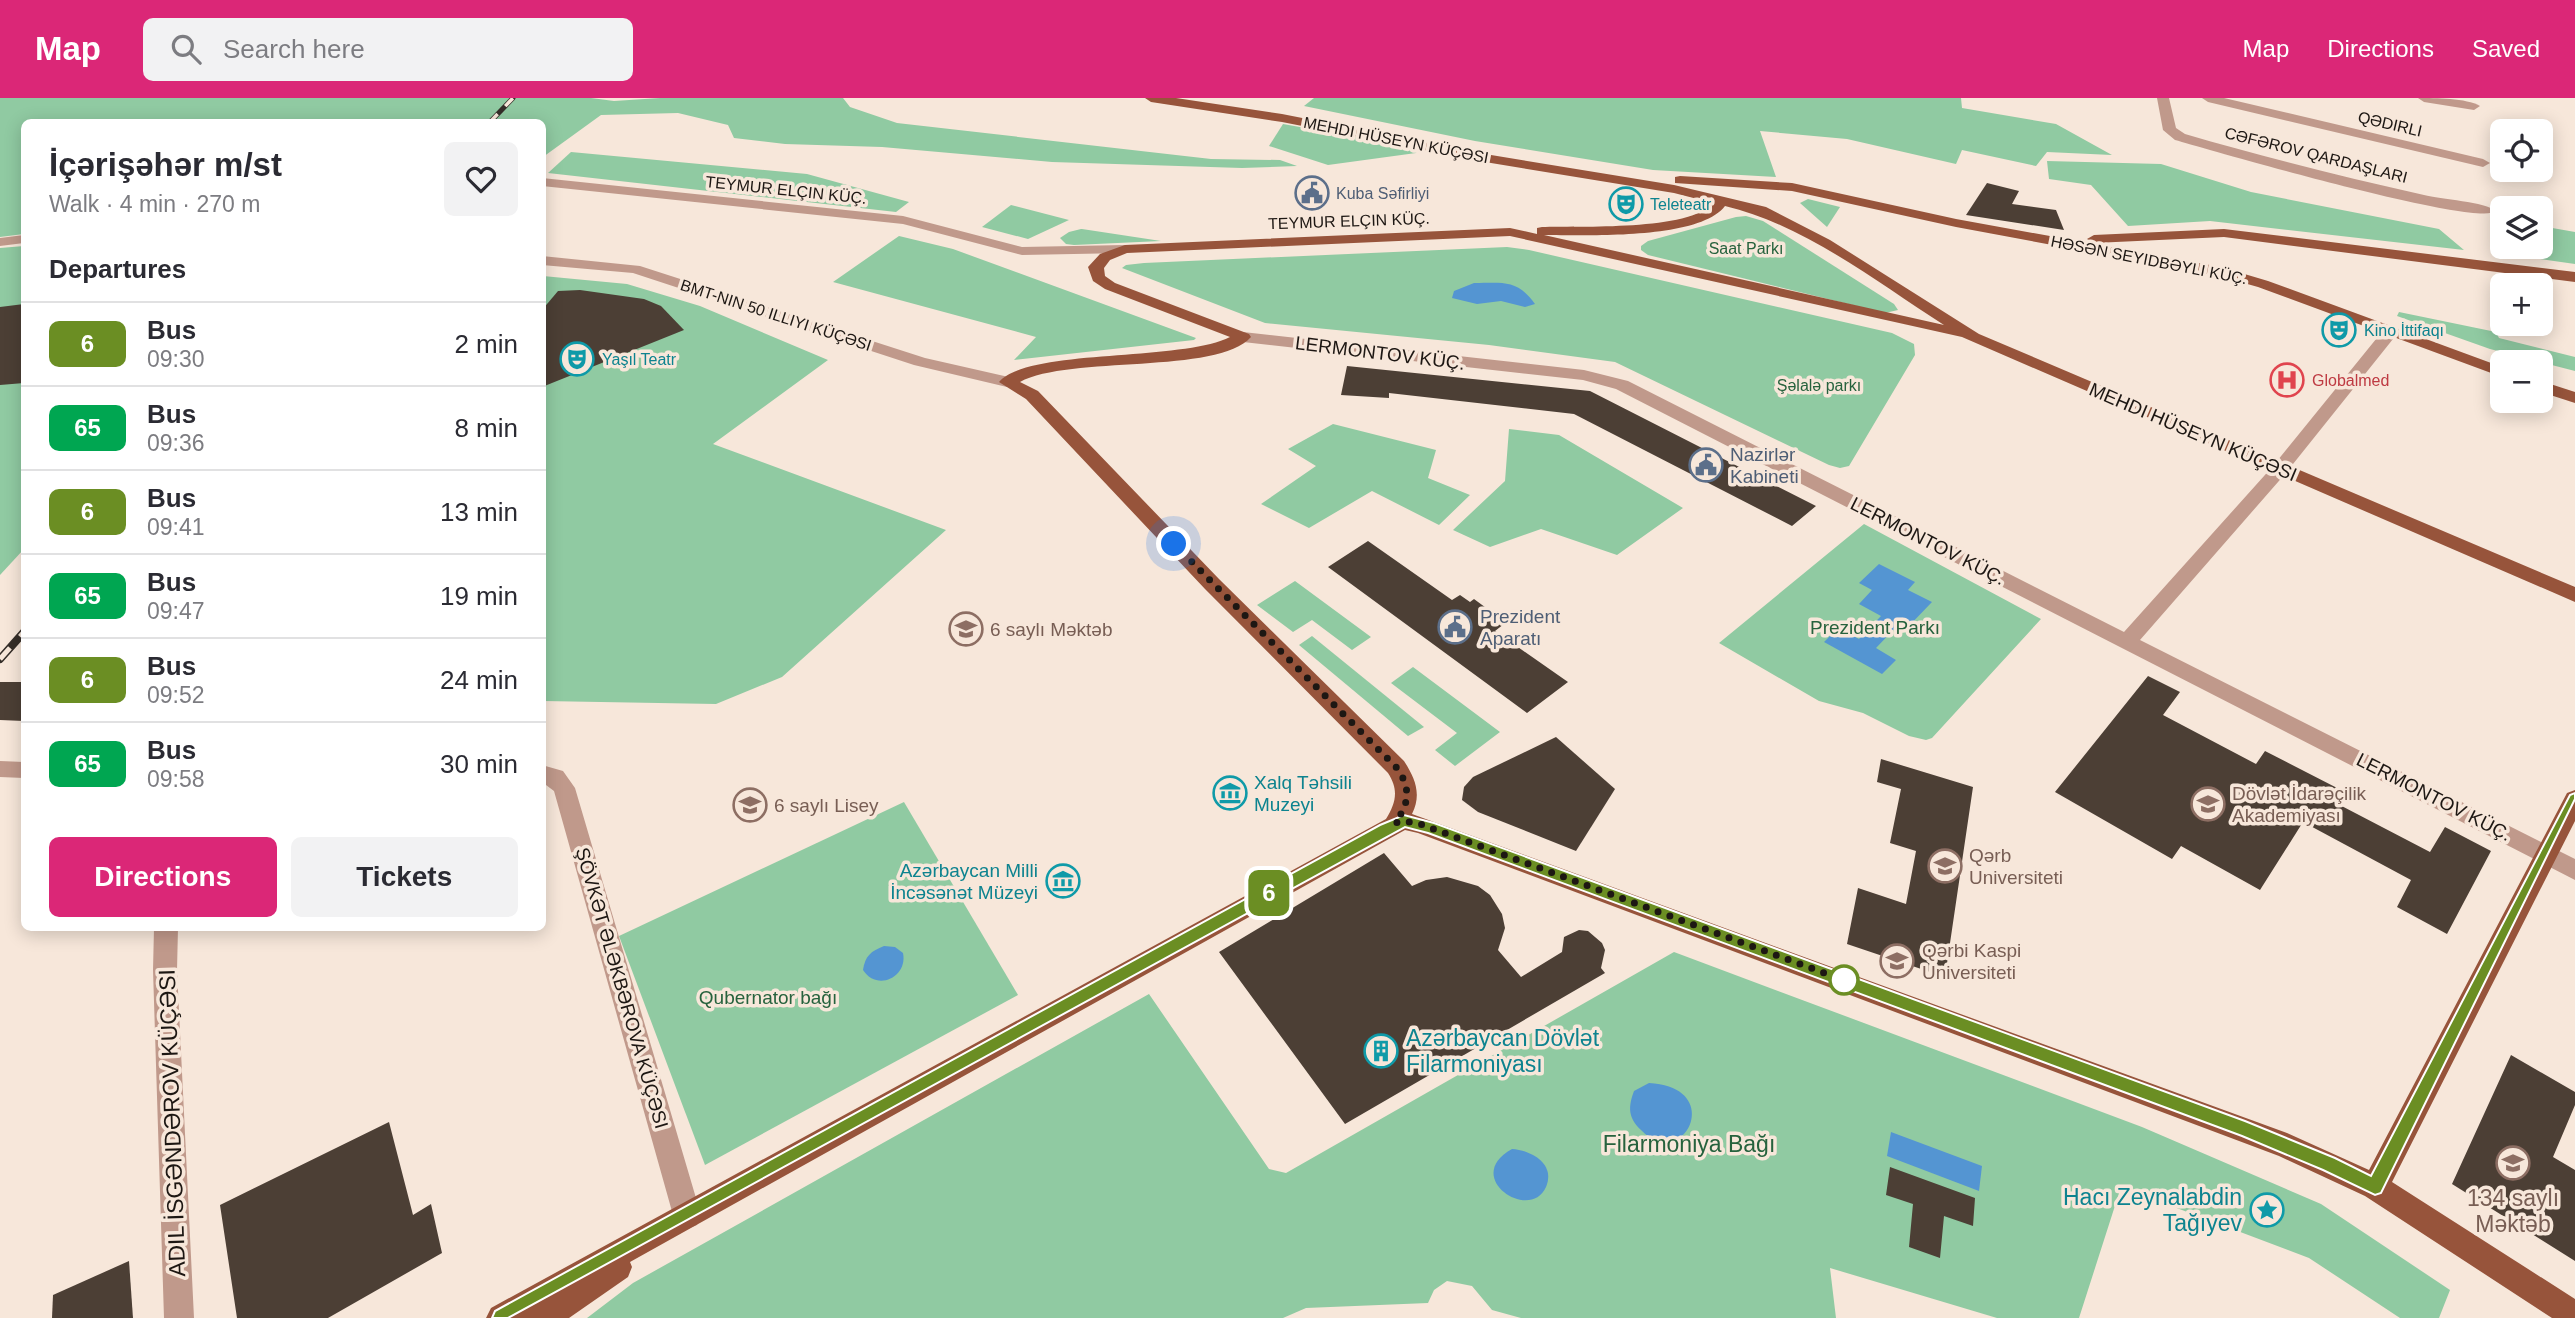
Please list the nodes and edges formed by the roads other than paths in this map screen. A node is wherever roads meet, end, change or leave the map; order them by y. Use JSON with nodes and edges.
{"nodes":[{"id":1,"x":1151,"y":98,"type":"edge"},
{"id":2,"x":1202,"y":98,"type":"edge"},
{"id":3,"x":2163,"y":98,"type":"edge"},
{"id":4,"x":2208,"y":98,"type":"edge"},
{"id":5,"x":2424,"y":98,"type":"edge"},
{"id":6,"x":2474,"y":106,"type":"dead end"},
{"id":7,"x":2483,"y":163,"type":"dead end"},
{"id":8,"x":1678,"y":180,"type":"junction"},
{"id":9,"x":546,"y":182,"type":"edge"},
{"id":10,"x":1639,"y":183,"type":"junction"},
{"id":11,"x":1825,"y":194,"type":"junction"},
{"id":12,"x":1723,"y":199,"type":"junction"},
{"id":13,"x":2489,"y":211,"type":"dead end"},
{"id":14,"x":1633,"y":229,"type":"junction"},
{"id":15,"x":1510,"y":232,"type":"junction"},
{"id":16,"x":2207,"y":233,"type":"junction"},
{"id":17,"x":2017,"y":234,"type":"junction"},
{"id":18,"x":21,"y":239,"type":"edge"},
{"id":19,"x":0,"y":242,"type":"edge"},
{"id":20,"x":1825,"y":243,"type":"junction"},
{"id":21,"x":1125,"y":249,"type":"junction"},
{"id":22,"x":546,"y":260,"type":"edge"},
{"id":23,"x":2221,"y":272,"type":"junction"},
{"id":24,"x":2575,"y":277,"type":"edge"},
{"id":25,"x":2391,"y":331,"type":"junction"},
{"id":26,"x":1243,"y":337,"type":"junction"},
{"id":27,"x":1973,"y":337,"type":"junction"},
{"id":28,"x":2490,"y":368,"type":"edge"},
{"id":29,"x":1007,"y":382,"type":"junction"},
{"id":30,"x":2553,"y":390,"type":"edge"},
{"id":31,"x":2575,"y":398,"type":"edge"},
{"id":32,"x":2279,"y":470,"type":"junction"},
{"id":33,"x":2575,"y":595,"type":"edge"},
{"id":34,"x":2127,"y":641,"type":"junction"},
{"id":35,"x":0,"y":769,"type":"edge"},
{"id":36,"x":21,"y":770,"type":"edge"},
{"id":37,"x":546,"y":774,"type":"edge"},
{"id":38,"x":2575,"y":799,"type":"edge"},
{"id":39,"x":1395,"y":823,"type":"junction"},
{"id":40,"x":2547,"y":855,"type":"junction"},
{"id":41,"x":2575,"y":870,"type":"edge"},
{"id":42,"x":166,"y":931,"type":"edge"},
{"id":43,"x":2375,"y":1187,"type":"junction"},
{"id":44,"x":715,"y":1200,"type":"junction"},
{"id":45,"x":687,"y":1215,"type":"junction"},
{"id":46,"x":2575,"y":1316,"type":"edge"},
{"id":47,"x":179,"y":1318,"type":"edge"},
{"id":48,"x":502,"y":1318,"type":"edge"},
{"id":49,"x":544,"y":1318,"type":"edge"}],
"edges":[{"from":1,"to":10,"type":"main road","name":"MEHDI HÜSEYN KÜÇƏSI"},
{"from":2,"to":8,"type":"main road","name":"MEHDI HÜSEYN KÜÇƏSI"},
{"from":3,"to":13,"type":"street"},
{"from":4,"to":7,"type":"street","name":"QƏDIRLI"},
{"from":5,"to":6,"type":"street"},
{"from":8,"to":11,"type":"main road"},
{"from":8,"to":12,"type":"main road"},
{"from":9,"to":21,"type":"street","name":"TEYMUR ELÇIN KÜÇ."},
{"from":10,"to":12,"type":"main road"},
{"from":10,"to":14,"type":"main road"},
{"from":11,"to":17,"type":"main road","name":"HƏSƏN SEYIDBƏYLI KÜÇ."},
{"from":11,"to":20,"type":"main road"},
{"from":12,"to":14,"type":"main road"},
{"from":12,"to":20,"type":"main road"},
{"from":14,"to":15,"type":"main road"},
{"from":15,"to":21,"type":"main road","name":"TEYMUR ELÇIN KÜÇ."},
{"from":15,"to":27,"type":"main road"},
{"from":16,"to":17,"type":"main road"},
{"from":16,"to":23,"type":"main road"},
{"from":16,"to":24,"type":"main road"},
{"from":17,"to":23,"type":"main road","name":"HƏSƏN SEYIDBƏYLI KÜÇ."},
{"from":18,"to":19,"type":"street"},
{"from":20,"to":27,"type":"main road","name":"MEHDI HÜSEYN KÜÇƏSI"},
{"from":21,"to":26,"type":"main road","name":"LERMONTOV KÜÇ."},
{"from":22,"to":29,"type":"street","name":"BMT-NIN 50 ILLIYI KÜÇƏSI"},
{"from":23,"to":25,"type":"main road","name":"HƏSƏN SEYIDBƏYLI KÜÇ."},
{"from":25,"to":28,"type":"main road","name":"HƏSƏN SEYIDBƏYLI KÜÇ."},
{"from":25,"to":32,"type":"street"},
{"from":26,"to":29,"type":"main road","name":"LERMONTOV KÜÇ."},
{"from":26,"to":34,"type":"street","name":"LERMONTOV KÜÇ."},
{"from":27,"to":32,"type":"main road","name":"MEHDI HÜSEYN KÜÇƏSI"},
{"from":29,"to":39,"type":"main road"},
{"from":30,"to":31,"type":"main road"},
{"from":32,"to":33,"type":"main road","name":"MEHDI HÜSEYN KÜÇƏSI"},
{"from":32,"to":34,"type":"street"},
{"from":34,"to":40,"type":"street","name":"LERMONTOV KÜÇ."},
{"from":35,"to":36,"type":"street"},
{"from":37,"to":45,"type":"street","name":"ŞÖVKƏT ƏLƏKBƏROVA KÜÇƏSI"},
{"from":38,"to":40,"type":"main road"},
{"from":39,"to":43,"type":"main road"},
{"from":39,"to":44,"type":"main road"},
{"from":40,"to":41,"type":"street","name":"LERMONTOV KÜÇ."},
{"from":40,"to":43,"type":"main road"},
{"from":42,"to":47,"type":"street","name":"ADIL İSGƏNDƏROV KÜÇƏSI"},
{"from":43,"to":46,"type":"main road"},
{"from":44,"to":45,"type":"main road"},
{"from":44,"to":49,"type":"main road"},
{"from":45,"to":48,"type":"main road"}]}
